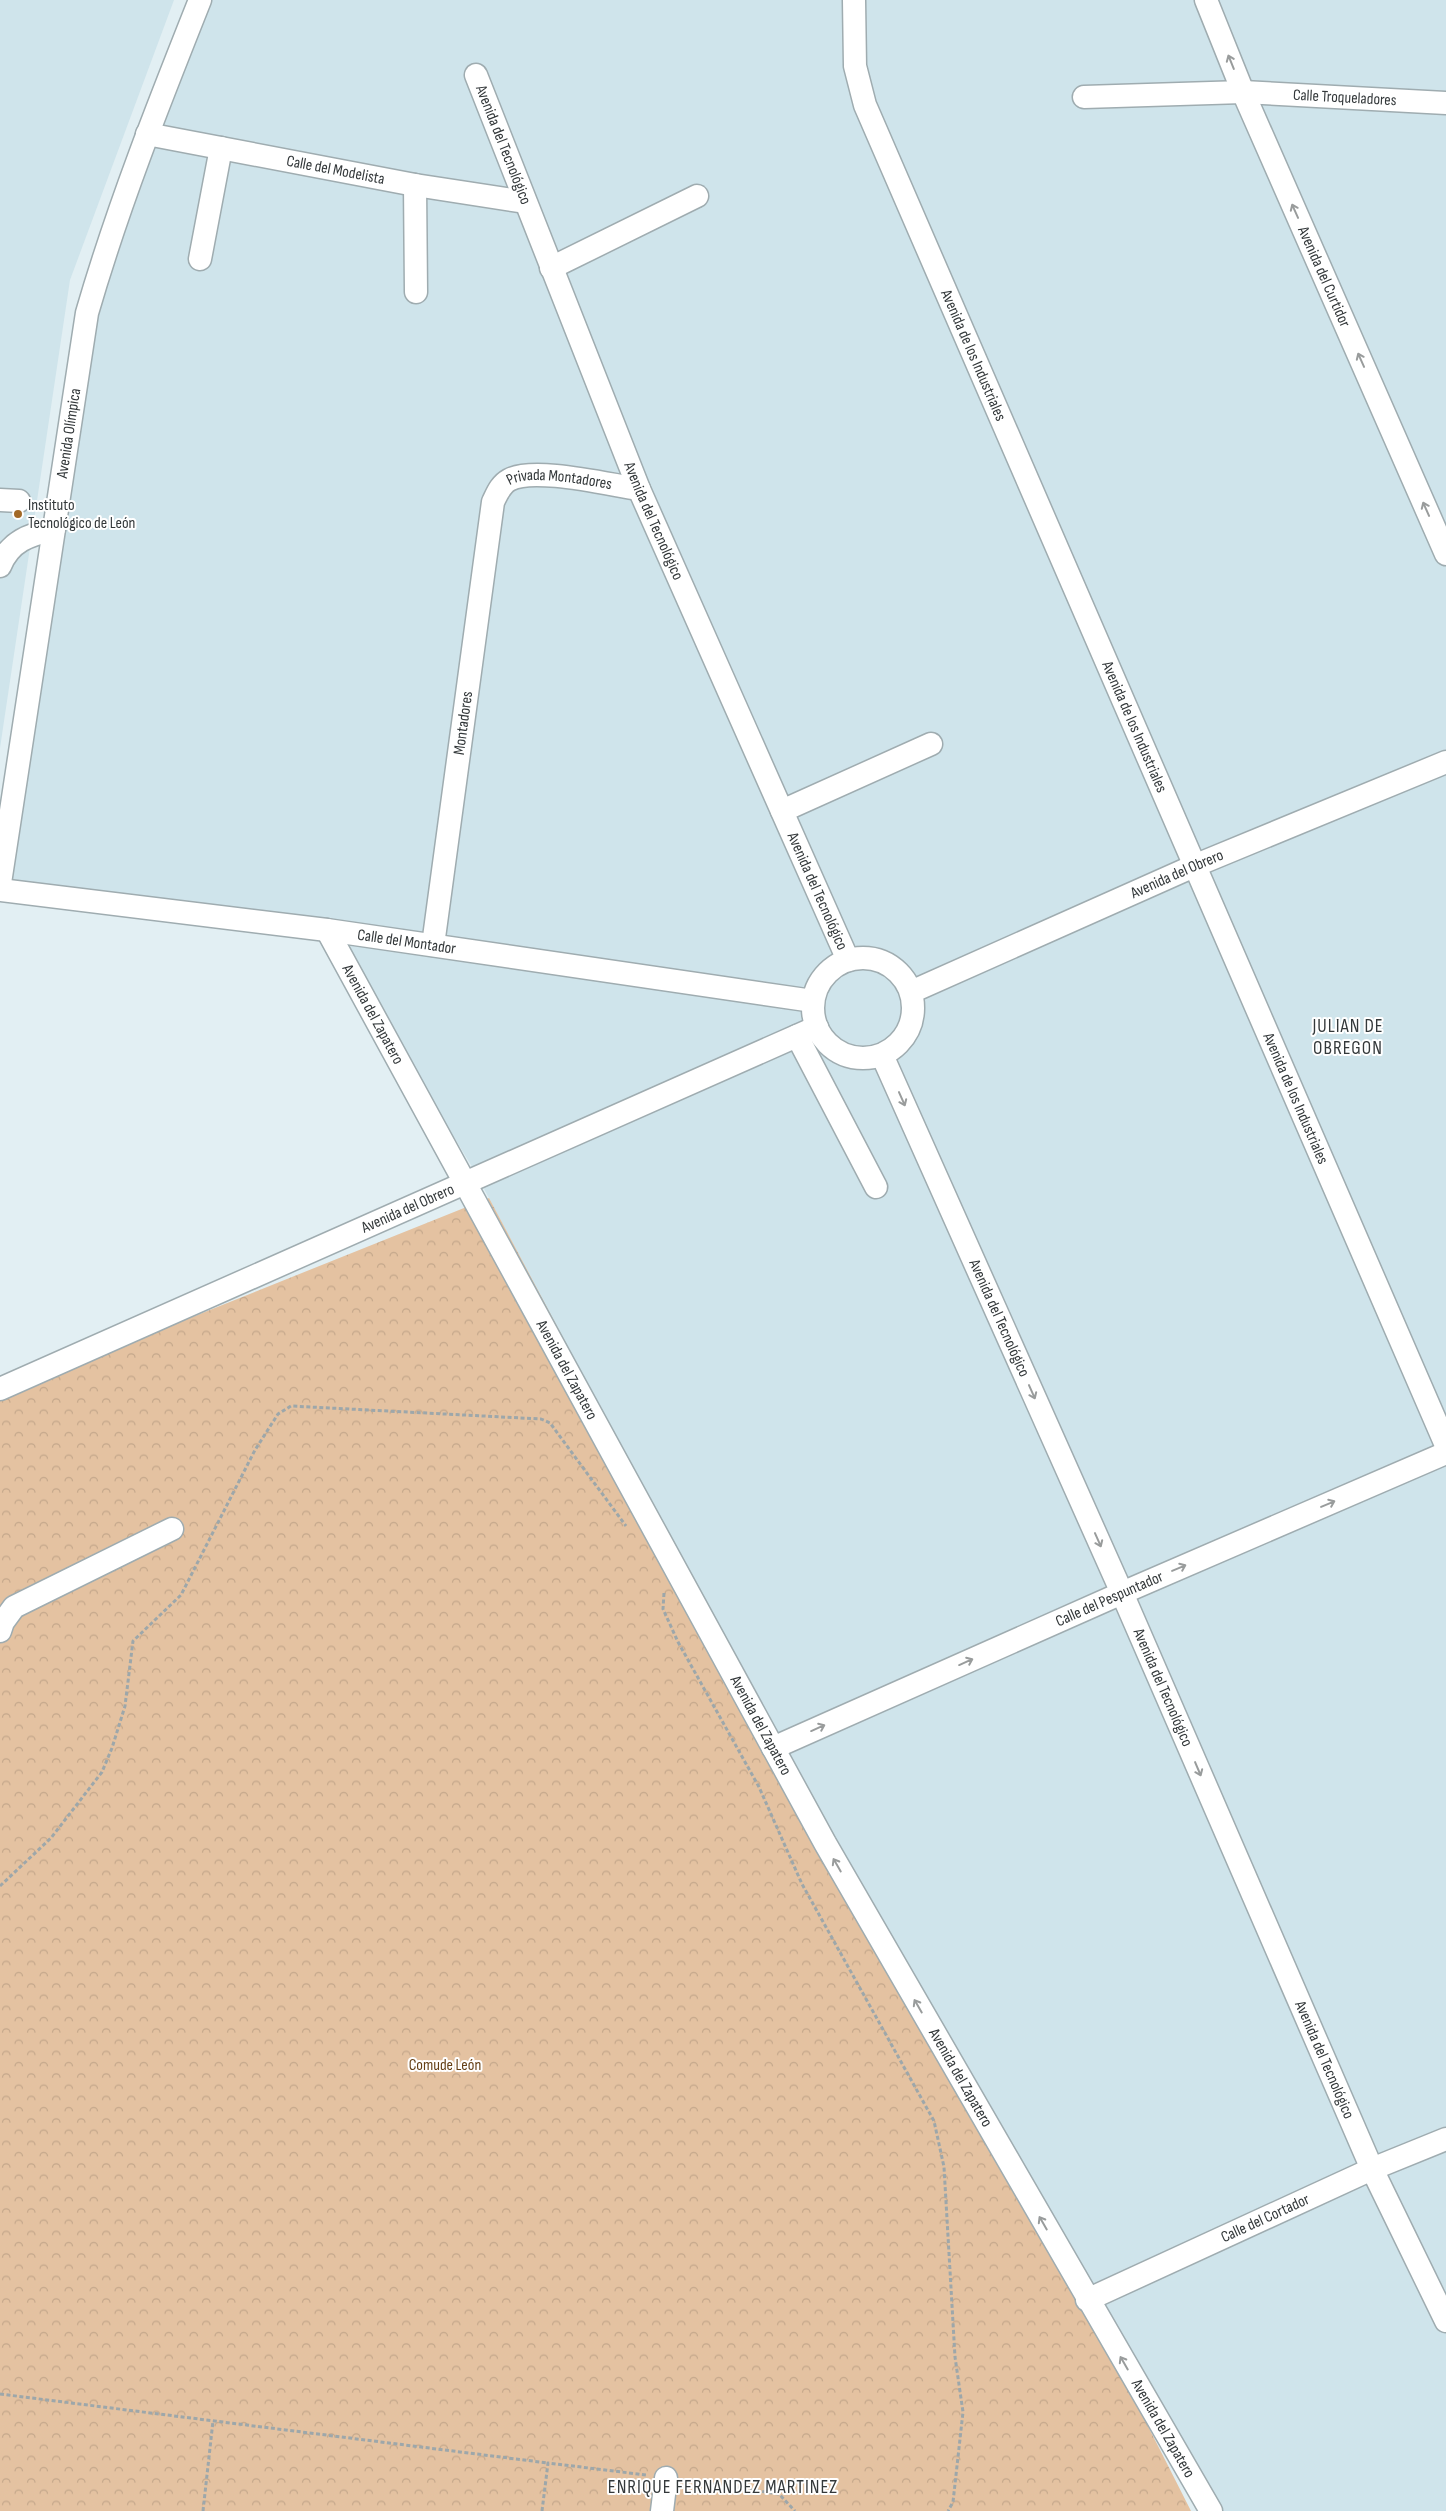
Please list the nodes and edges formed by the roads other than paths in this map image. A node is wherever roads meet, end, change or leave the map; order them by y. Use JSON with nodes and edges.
{"nodes":[{"id":1,"x":200,"y":0,"type":"edge"},
{"id":2,"x":854,"y":0,"type":"edge"},
{"id":3,"x":1206,"y":0,"type":"edge"},
{"id":4,"x":476,"y":75,"type":"dead end"},
{"id":5,"x":1243,"y":92,"type":"junction"},
{"id":6,"x":1084,"y":97,"type":"dead end"},
{"id":7,"x":1446,"y":103,"type":"edge"},
{"id":8,"x":147,"y":134,"type":"junction"},
{"id":9,"x":221,"y":148,"type":"junction"},
{"id":10,"x":415,"y":185,"type":"junction"},
{"id":11,"x":697,"y":196,"type":"dead end"},
{"id":12,"x":525,"y":202,"type":"junction"},
{"id":13,"x":200,"y":259,"type":"dead end"},
{"id":14,"x":551,"y":268,"type":"junction"},
{"id":15,"x":416,"y":292,"type":"dead end"},
{"id":16,"x":639,"y":489,"type":"junction"},
{"id":17,"x":493,"y":502,"type":"joint"},
{"id":18,"x":54,"y":529,"type":"junction"},
{"id":19,"x":1446,"y":554,"type":"edge"},
{"id":20,"x":0,"y":566,"type":"edge"},
{"id":21,"x":931,"y":744,"type":"dead end"},
{"id":22,"x":1446,"y":762,"type":"edge"},
{"id":23,"x":782,"y":811,"type":"junction"},
{"id":24,"x":1194,"y":866,"type":"junction"},
{"id":25,"x":0,"y":883,"type":"edge"},
{"id":26,"x":0,"y":890,"type":"edge"},
{"id":27,"x":327,"y":930,"type":"junction"},
{"id":28,"x":432,"y":945,"type":"junction"},
{"id":29,"x":848,"y":960,"type":"junction"},
{"id":30,"x":910,"y":992,"type":"junction"},
{"id":31,"x":813,"y":1001,"type":"junction"},
{"id":32,"x":807,"y":1032,"type":"junction"},
{"id":33,"x":882,"y":1054,"type":"junction"},
{"id":34,"x":464,"y":1183,"type":"junction"},
{"id":35,"x":876,"y":1187,"type":"dead end"},
{"id":36,"x":0,"y":1388,"type":"edge"},
{"id":37,"x":1446,"y":1445,"type":"edge"},
{"id":38,"x":1446,"y":1454,"type":"edge"},
{"id":39,"x":172,"y":1529,"type":"dead end"},
{"id":40,"x":1122,"y":1593,"type":"junction"},
{"id":41,"x":0,"y":1631,"type":"edge"},
{"id":42,"x":773,"y":1748,"type":"junction"},
{"id":43,"x":1446,"y":2139,"type":"edge"},
{"id":44,"x":1372,"y":2169,"type":"junction"},
{"id":45,"x":1087,"y":2300,"type":"junction"},
{"id":46,"x":1446,"y":2320,"type":"edge"},
{"id":47,"x":666,"y":2478,"type":"dead end"},
{"id":48,"x":662,"y":2511,"type":"edge"},
{"id":49,"x":1211,"y":2511,"type":"edge"}],
"edges":[{"from":1,"to":8,"type":"street","name":"Avenida Olímpica"},
{"from":2,"to":24,"type":"street","name":"Avenida de los Industriales"},
{"from":5,"to":3,"type":"street","name":"Avenida del Curtidor","one_way":true},
{"from":4,"to":12,"type":"street","name":"Avenida del Tecnológico"},
{"from":5,"to":6,"type":"street","name":"Calle Troqueladores"},
{"from":5,"to":7,"type":"street","name":"Calle Troqueladores"},
{"from":19,"to":5,"type":"street","name":"Avenida del Curtidor","one_way":true},
{"from":8,"to":9,"type":"street","name":"Calle del Modelista"},
{"from":8,"to":18,"type":"street","name":"Avenida Olímpica"},
{"from":9,"to":10,"type":"street","name":"Calle del Modelista"},
{"from":9,"to":13,"type":"street"},
{"from":10,"to":12,"type":"street","name":"Calle del Modelista"},
{"from":10,"to":15,"type":"street"},
{"from":11,"to":14,"type":"street"},
{"from":12,"to":14,"type":"street","name":"Avenida del Tecnológico"},
{"from":14,"to":16,"type":"street","name":"Avenida del Tecnológico"},
{"from":16,"to":17,"type":"street","name":"Privada Montadores"},
{"from":16,"to":23,"type":"street","name":"Avenida del Tecnológico"},
{"from":17,"to":28,"type":"street","name":"Montadores"},
{"from":18,"to":20,"type":"street"},
{"from":18,"to":25,"type":"street","name":"Avenida Olímpica"},
{"from":21,"to":23,"type":"street"},
{"from":22,"to":24,"type":"street","name":"Avenida del Obrero"},
{"from":23,"to":29,"type":"street","name":"Avenida del Tecnológico"},
{"from":24,"to":30,"type":"street","name":"Avenida del Obrero"},
{"from":24,"to":37,"type":"street","name":"Avenida de los Industriales"},
{"from":26,"to":27,"type":"street","name":"Calle del Montador"},
{"from":27,"to":28,"type":"street","name":"Calle del Montador"},
{"from":27,"to":34,"type":"street","name":"Avenida del Zapatero"},
{"from":28,"to":31,"type":"street","name":"Calle del Montador"},
{"from":29,"to":30,"type":"street"},
{"from":29,"to":31,"type":"street"},
{"from":30,"to":33,"type":"street"},
{"from":31,"to":32,"type":"street"},
{"from":32,"to":33,"type":"street"},
{"from":32,"to":34,"type":"street","name":"Avenida del Obrero"},
{"from":32,"to":35,"type":"street"},
{"from":33,"to":40,"type":"street","name":"Avenida del Tecnológico","one_way":true},
{"from":34,"to":36,"type":"street","name":"Avenida del Obrero"},
{"from":34,"to":42,"type":"street","name":"Avenida del Zapatero"},
{"from":40,"to":38,"type":"street","name":"Calle del Pespuntador","one_way":true},
{"from":39,"to":41,"type":"street"},
{"from":42,"to":40,"type":"street","name":"Calle del Pespuntador","one_way":true},
{"from":40,"to":44,"type":"street","name":"Avenida del Tecnológico","one_way":true},
{"from":45,"to":42,"type":"street","name":"Avenida del Zapatero","one_way":true},
{"from":43,"to":44,"type":"street","name":"Calle del Cortador"},
{"from":44,"to":45,"type":"street","name":"Calle del Cortador"},
{"from":44,"to":46,"type":"street","name":"Avenida del Tecnológico"},
{"from":49,"to":45,"type":"street","name":"Avenida del Zapatero","one_way":true},
{"from":47,"to":48,"type":"street"}]}
